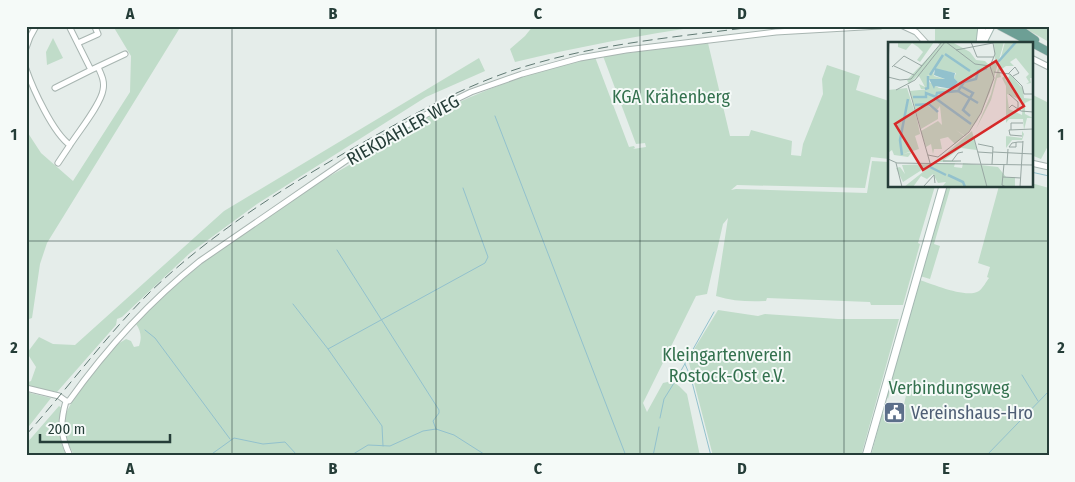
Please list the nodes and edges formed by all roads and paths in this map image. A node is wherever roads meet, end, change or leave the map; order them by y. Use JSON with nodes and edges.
{"nodes":[{"id":1,"x":36,"y":26,"type":"edge"},
{"id":2,"x":69,"y":26,"type":"edge"},
{"id":3,"x":880,"y":26,"type":"edge"},
{"id":4,"x":903,"y":26,"type":"edge"},
{"id":5,"x":982,"y":26,"type":"edge"},
{"id":6,"x":990,"y":26,"type":"edge"},
{"id":7,"x":1000,"y":26,"type":"edge"},
{"id":8,"x":1015,"y":26,"type":"edge"},
{"id":9,"x":95,"y":27,"type":"edge"},
{"id":10,"x":925,"y":42,"type":"edge"},
{"id":11,"x":981,"y":42,"type":"edge"},
{"id":12,"x":982,"y":42,"type":"edge"},
{"id":13,"x":1031,"y":42,"type":"edge"},
{"id":14,"x":1032,"y":42,"type":"edge"},
{"id":15,"x":78,"y":43,"type":"junction"},
{"id":16,"x":26,"y":48,"type":"edge"},
{"id":17,"x":1049,"y":51,"type":"edge"},
{"id":18,"x":125,"y":54,"type":"dead end"},
{"id":19,"x":1032,"y":58,"type":"edge"},
{"id":20,"x":98,"y":66,"type":"junction"},
{"id":21,"x":1049,"y":67,"type":"edge"},
{"id":22,"x":26,"y":69,"type":"edge"},
{"id":23,"x":91,"y":70,"type":"junction"},
{"id":24,"x":55,"y":88,"type":"dead end"},
{"id":25,"x":70,"y":145,"type":"junction"},
{"id":26,"x":58,"y":163,"type":"dead end"},
{"id":27,"x":1032,"y":163,"type":"edge"},
{"id":28,"x":1049,"y":167,"type":"edge"},
{"id":29,"x":942,"y":188,"type":"edge"},
{"id":30,"x":26,"y":388,"type":"edge"},
{"id":31,"x":66,"y":401,"type":"junction"},
{"id":32,"x":70,"y":456,"type":"edge"},
{"id":33,"x":866,"y":456,"type":"edge"}],
"edges":[{"from":1,"to":16,"type":"street"},
{"from":2,"to":15,"type":"street"},
{"from":3,"to":31,"type":"street","name":"RIEKDAHLER WEG"},
{"from":4,"to":10,"type":"street"},
{"from":5,"to":11,"type":"main road"},
{"from":6,"to":12,"type":"main road"},
{"from":7,"to":13,"type":"main road"},
{"from":8,"to":17,"type":"main road"},
{"from":9,"to":15,"type":"street"},
{"from":14,"to":17,"type":"main road"},
{"from":15,"to":23,"type":"street"},
{"from":18,"to":20,"type":"street"},
{"from":19,"to":21,"type":"street"},
{"from":20,"to":23,"type":"street"},
{"from":20,"to":25,"type":"street"},
{"from":22,"to":25,"type":"street"},
{"from":23,"to":24,"type":"street"},
{"from":25,"to":26,"type":"street"},
{"from":27,"to":28,"type":"street"},
{"from":29,"to":33,"type":"main road"},
{"from":30,"to":31,"type":"street"},
{"from":31,"to":32,"type":"street"}]}
